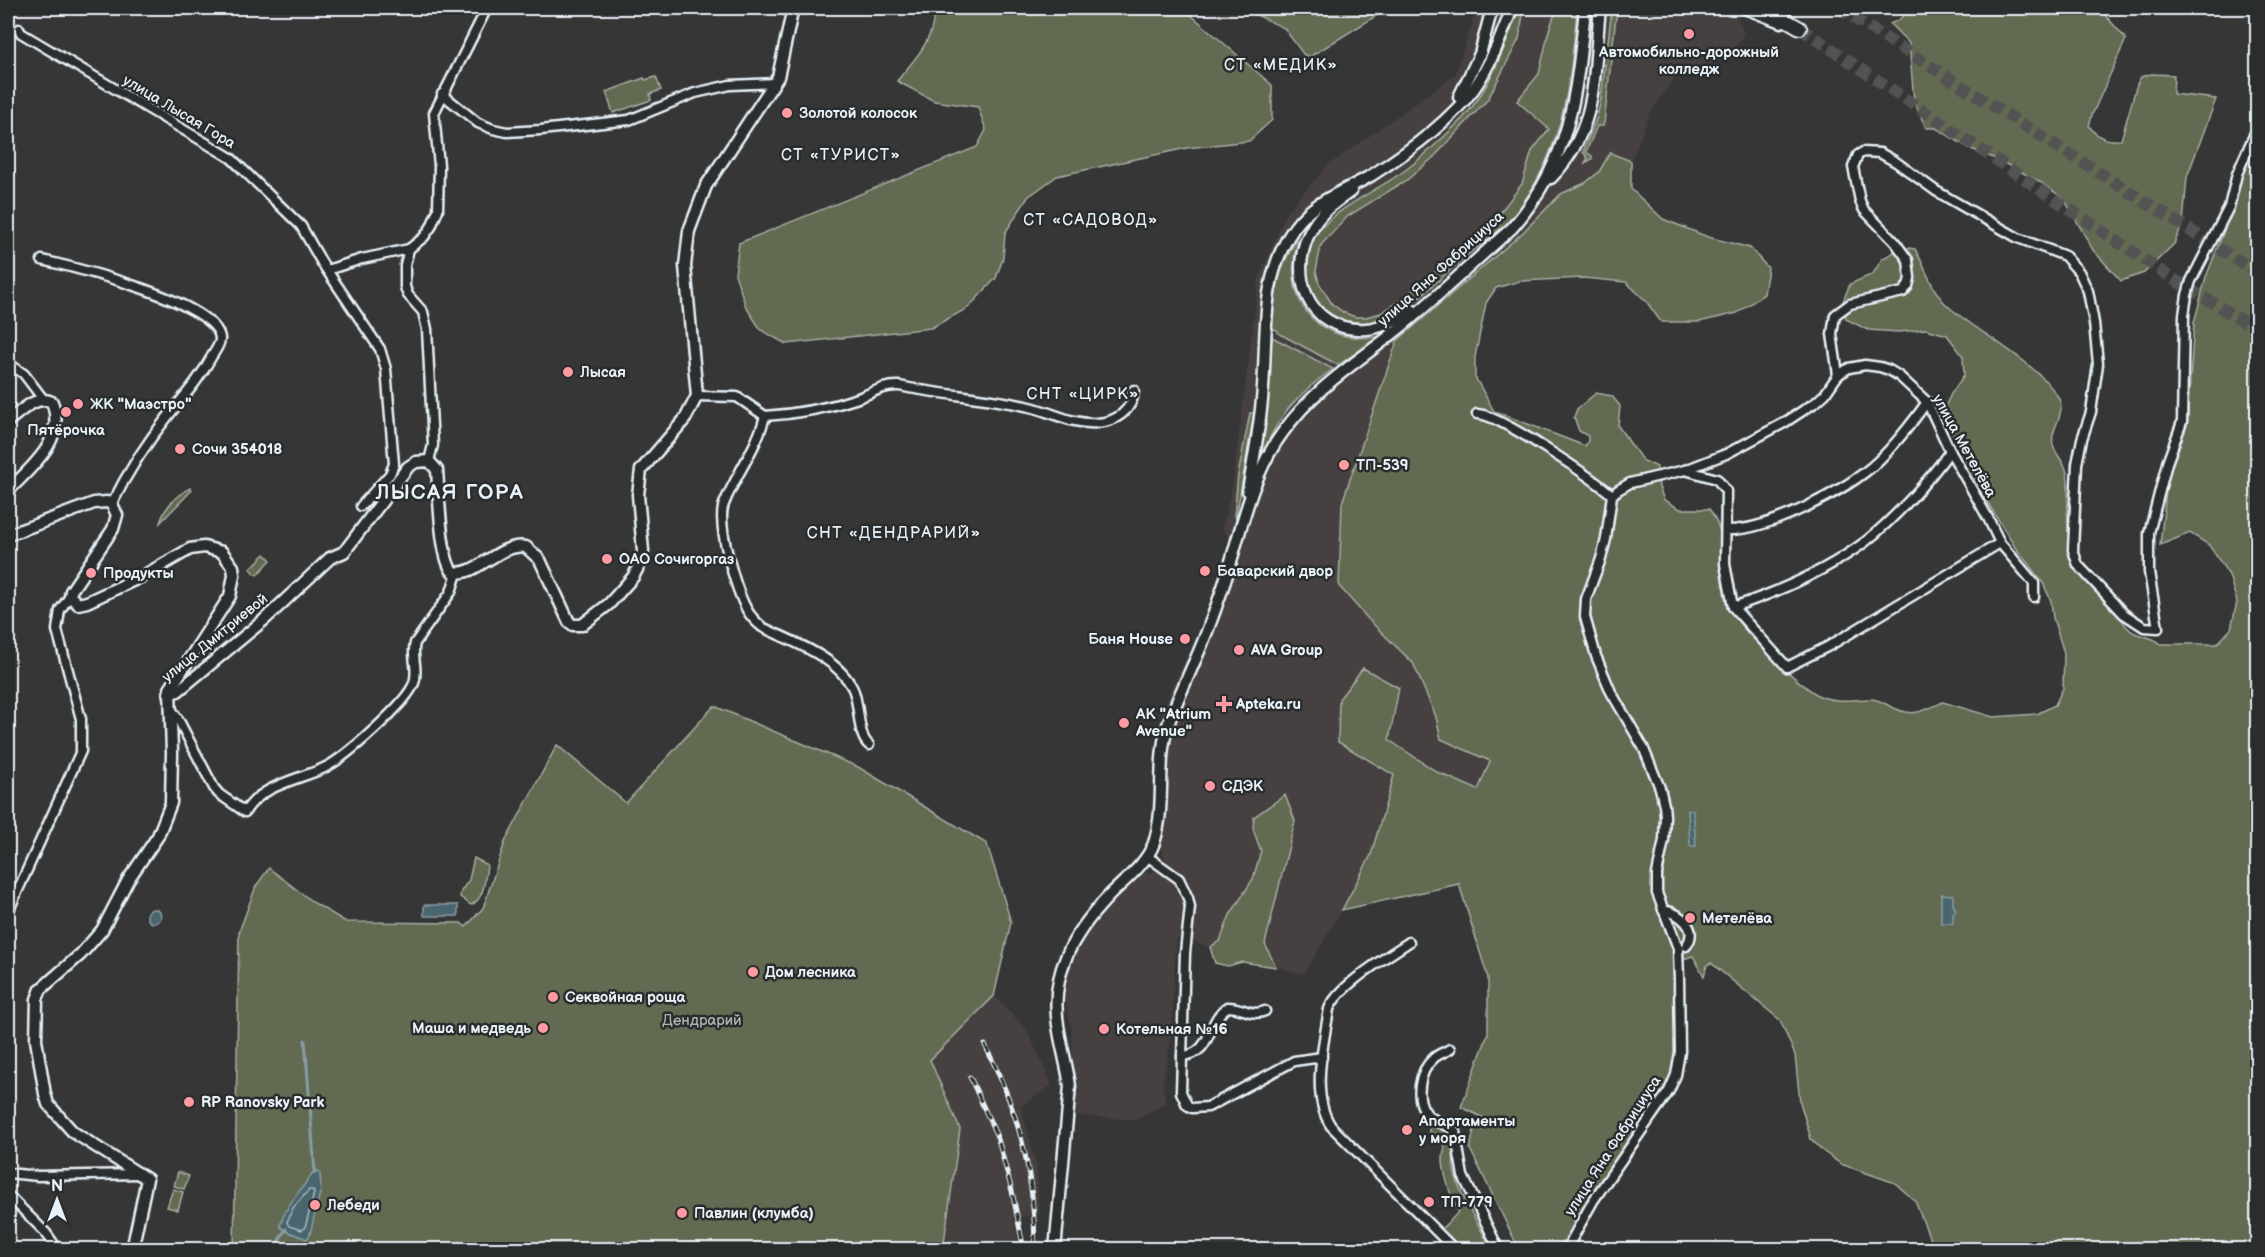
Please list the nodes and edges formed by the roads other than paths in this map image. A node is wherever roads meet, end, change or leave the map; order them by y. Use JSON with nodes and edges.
{"nodes":[{"id":1,"x":488,"y":8,"type":"edge"},
{"id":2,"x":793,"y":8,"type":"edge"},
{"id":3,"x":1492,"y":8,"type":"edge"},
{"id":4,"x":1512,"y":8,"type":"edge"},
{"id":5,"x":1585,"y":8,"type":"edge"},
{"id":6,"x":1600,"y":8,"type":"edge"},
{"id":7,"x":1745,"y":8,"type":"edge"},
{"id":8,"x":1765,"y":8,"type":"edge"},
{"id":9,"x":1800,"y":28,"type":"joint"},
{"id":10,"x":19,"y":29,"type":"dead end"},
{"id":11,"x":775,"y":82,"type":"junction"},
{"id":12,"x":442,"y":94,"type":"junction"},
{"id":13,"x":1437,"y":126,"type":"junction"},
{"id":14,"x":2258,"y":126,"type":"edge"},
{"id":15,"x":1371,"y":176,"type":"junction"},
{"id":16,"x":1542,"y":187,"type":"junction"},
{"id":17,"x":409,"y":249,"type":"junction"},
{"id":18,"x":42,"y":260,"type":"dead end"},
{"id":19,"x":327,"y":270,"type":"junction"},
{"id":20,"x":1431,"y":300,"type":"junction"},
{"id":21,"x":8,"y":363,"type":"edge"},
{"id":22,"x":1838,"y":375,"type":"junction"},
{"id":23,"x":1134,"y":390,"type":"dead end"},
{"id":24,"x":697,"y":396,"type":"junction"},
{"id":25,"x":43,"y":399,"type":"junction"},
{"id":26,"x":1927,"y":402,"type":"junction"},
{"id":27,"x":1477,"y":414,"type":"dead end"},
{"id":28,"x":765,"y":416,"type":"junction"},
{"id":29,"x":8,"y":421,"type":"edge"},
{"id":30,"x":1950,"y":451,"type":"junction"},
{"id":31,"x":429,"y":461,"type":"junction"},
{"id":32,"x":1685,"y":470,"type":"junction"},
{"id":33,"x":8,"y":491,"type":"edge"},
{"id":34,"x":1612,"y":495,"type":"junction"},
{"id":35,"x":112,"y":504,"type":"junction"},
{"id":36,"x":361,"y":506,"type":"dead end"},
{"id":37,"x":1245,"y":512,"type":"junction"},
{"id":38,"x":1727,"y":530,"type":"junction"},
{"id":39,"x":8,"y":535,"type":"edge"},
{"id":40,"x":2000,"y":543,"type":"junction"},
{"id":41,"x":457,"y":573,"type":"junction"},
{"id":42,"x":70,"y":596,"type":"junction"},
{"id":43,"x":2034,"y":597,"type":"dead end"},
{"id":44,"x":1733,"y":608,"type":"junction"},
{"id":45,"x":169,"y":693,"type":"junction"},
{"id":46,"x":170,"y":707,"type":"junction"},
{"id":47,"x":869,"y":745,"type":"dead end"},
{"id":48,"x":1147,"y":856,"type":"junction"},
{"id":49,"x":1663,"y":910,"type":"junction"},
{"id":50,"x":8,"y":912,"type":"edge"},
{"id":51,"x":1409,"y":942,"type":"dead end"},
{"id":52,"x":1682,"y":947,"type":"junction"},
{"id":53,"x":1265,"y":1011,"type":"dead end"},
{"id":54,"x":1450,"y":1049,"type":"dead end"},
{"id":55,"x":1182,"y":1056,"type":"junction"},
{"id":56,"x":1322,"y":1057,"type":"junction"},
{"id":57,"x":8,"y":1173,"type":"edge"},
{"id":58,"x":143,"y":1177,"type":"junction"},
{"id":59,"x":8,"y":1195,"type":"edge"},
{"id":60,"x":58,"y":1250,"type":"edge"},
{"id":61,"x":132,"y":1250,"type":"edge"},
{"id":62,"x":1055,"y":1250,"type":"edge"},
{"id":63,"x":1455,"y":1250,"type":"edge"},
{"id":64,"x":1499,"y":1250,"type":"edge"},
{"id":65,"x":1566,"y":1250,"type":"edge"}],
"edges":[{"from":1,"to":12,"type":"street"},
{"from":2,"to":11,"type":"main road"},
{"from":3,"to":13,"type":"main road"},
{"from":4,"to":13,"type":"main road","name":"улица Яна Фабрициуса"},
{"from":5,"to":16,"type":"main road","name":"улица Яна Фабрициуса"},
{"from":6,"to":16,"type":"main road"},
{"from":7,"to":9,"type":"main road"},
{"from":8,"to":9,"type":"main road"},
{"from":10,"to":19,"type":"street","name":"улица Лысая Гора"},
{"from":11,"to":12,"type":"street"},
{"from":11,"to":24,"type":"main road"},
{"from":12,"to":17,"type":"street"},
{"from":13,"to":15,"type":"main road","name":"улица Яна Фабрициуса"},
{"from":14,"to":22,"type":"street"},
{"from":15,"to":20,"type":"main road"},
{"from":15,"to":37,"type":"main road","name":"улица Яна Фабрициуса"},
{"from":16,"to":20,"type":"main road","name":"улица Яна Фабрициуса"},
{"from":17,"to":19,"type":"street"},
{"from":17,"to":31,"type":"street"},
{"from":18,"to":35,"type":"street"},
{"from":19,"to":36,"type":"street","name":"улица Лысая Гора"},
{"from":20,"to":37,"type":"main road","name":"улица Яна Фабрициуса"},
{"from":21,"to":25,"type":"street"},
{"from":22,"to":26,"type":"street","name":"улица Метелёва"},
{"from":22,"to":32,"type":"street"},
{"from":23,"to":28,"type":"street"},
{"from":24,"to":28,"type":"street"},
{"from":24,"to":41,"type":"main road"},
{"from":25,"to":29,"type":"main road"},
{"from":25,"to":33,"type":"main road"},
{"from":26,"to":30,"type":"street","name":"улица Метелёва"},
{"from":26,"to":38,"type":"street"},
{"from":27,"to":34,"type":"street"},
{"from":28,"to":47,"type":"street"},
{"from":30,"to":40,"type":"street","name":"улица Метелёва"},
{"from":30,"to":44,"type":"street"},
{"from":31,"to":41,"type":"main road"},
{"from":31,"to":45,"type":"main road","name":"улица Дмитриевой"},
{"from":32,"to":34,"type":"street"},
{"from":32,"to":38,"type":"street"},
{"from":34,"to":49,"type":"street"},
{"from":35,"to":39,"type":"main road"},
{"from":35,"to":42,"type":"main road"},
{"from":37,"to":48,"type":"main road","name":"улица Яна Фабрициуса"},
{"from":38,"to":44,"type":"street"},
{"from":40,"to":43,"type":"street","name":"улица Метелёва"},
{"from":40,"to":44,"type":"street"},
{"from":41,"to":46,"type":"street"},
{"from":42,"to":45,"type":"main road"},
{"from":42,"to":50,"type":"street"},
{"from":45,"to":46,"type":"main road","name":"улица Дмитриевой"},
{"from":46,"to":58,"type":"main road","name":"улица Дмитриевой"},
{"from":48,"to":55,"type":"street"},
{"from":48,"to":62,"type":"main road","name":"улица Яна Фабрициуса"},
{"from":49,"to":52,"type":"street"},
{"from":49,"to":52,"type":"street","name":"улица Яна Фабрициуса"},
{"from":51,"to":56,"type":"street"},
{"from":52,"to":65,"type":"street","name":"улица Яна Фабрициуса"},
{"from":53,"to":55,"type":"street"},
{"from":54,"to":64,"type":"street"},
{"from":55,"to":56,"type":"street"},
{"from":56,"to":63,"type":"street"},
{"from":57,"to":58,"type":"street"},
{"from":58,"to":61,"type":"main road"},
{"from":59,"to":60,"type":"street"}]}
